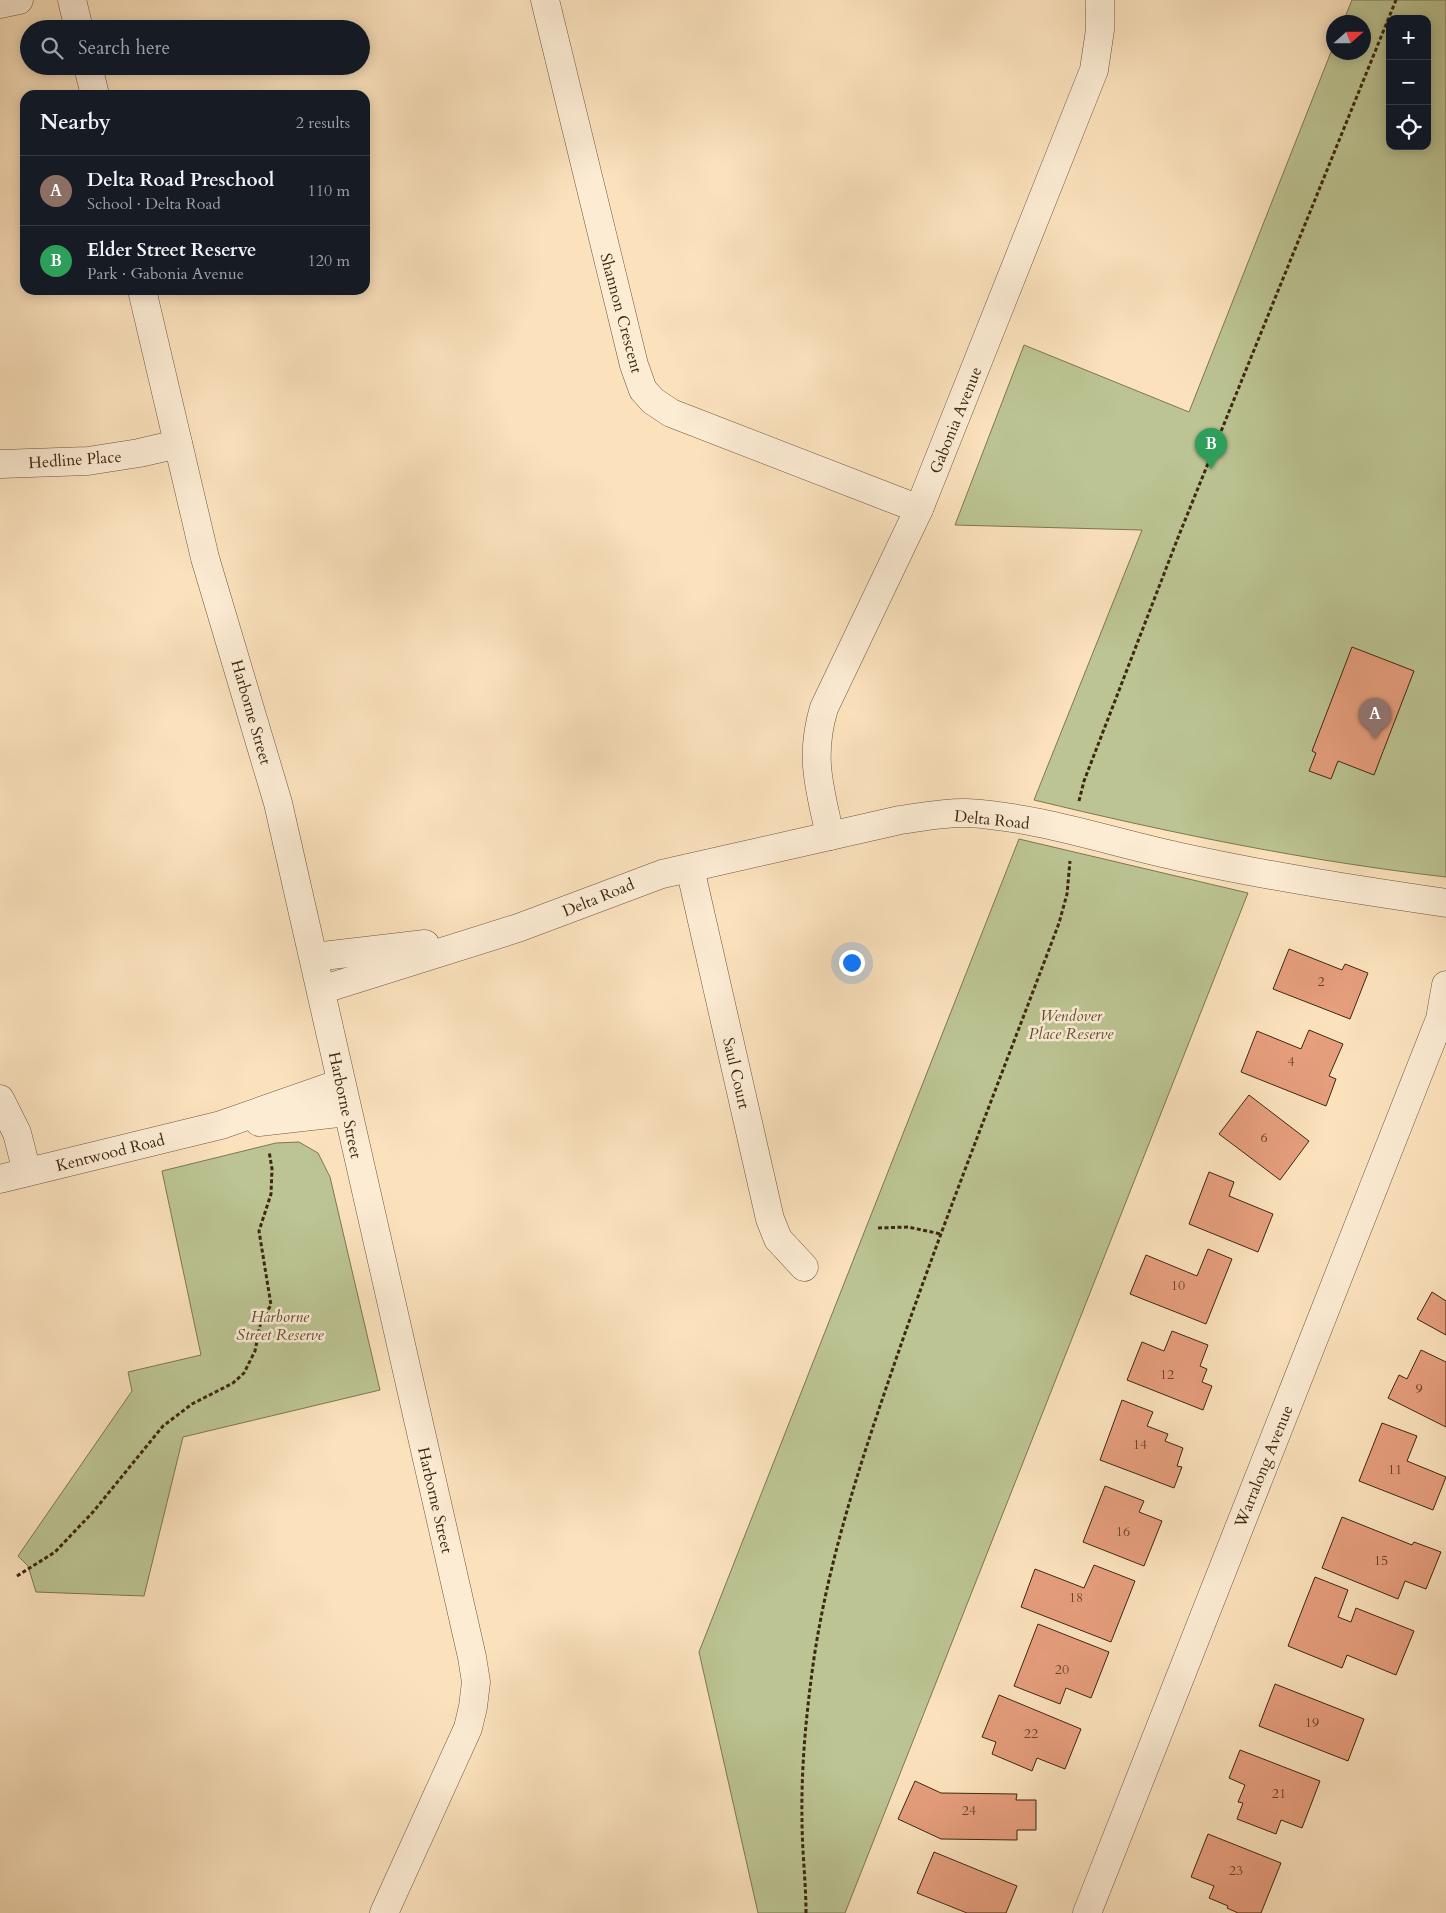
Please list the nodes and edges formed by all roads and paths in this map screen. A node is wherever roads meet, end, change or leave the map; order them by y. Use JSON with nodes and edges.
{"nodes":[{"id":1,"x":19,"y":0,"type":"edge"},
{"id":2,"x":72,"y":0,"type":"edge"},
{"id":3,"x":545,"y":0,"type":"edge"},
{"id":4,"x":1100,"y":0,"type":"edge"},
{"id":5,"x":1396,"y":0,"type":"edge"},
{"id":6,"x":0,"y":4,"type":"edge"},
{"id":7,"x":77,"y":20,"type":"edge"},
{"id":8,"x":90,"y":75,"type":"edge"},
{"id":9,"x":94,"y":90,"type":"edge"},
{"id":10,"x":143,"y":295,"type":"edge"},
{"id":11,"x":178,"y":444,"type":"junction"},
{"id":12,"x":0,"y":464,"type":"edge"},
{"id":13,"x":919,"y":509,"type":"junction"},
{"id":14,"x":1071,"y":831,"type":"junction"},
{"id":15,"x":830,"y":836,"type":"junction"},
{"id":16,"x":690,"y":868,"type":"junction"},
{"id":17,"x":1446,"y":903,"type":"edge"},
{"id":18,"x":488,"y":936,"type":"junction"},
{"id":19,"x":314,"y":958,"type":"junction"},
{"id":20,"x":1446,"y":986,"type":"edge"},
{"id":21,"x":321,"y":990,"type":"junction"},
{"id":22,"x":1443,"y":1015,"type":"edge"},
{"id":23,"x":341,"y":1083,"type":"junction"},
{"id":24,"x":0,"y":1099,"type":"edge"},
{"id":25,"x":347,"y":1112,"type":"junction"},
{"id":26,"x":221,"y":1125,"type":"junction"},
{"id":27,"x":268,"y":1141,"type":"dead end"},
{"id":28,"x":26,"y":1172,"type":"junction"},
{"id":29,"x":0,"y":1179,"type":"edge"},
{"id":30,"x":878,"y":1228,"type":"dead end"},
{"id":31,"x":941,"y":1234,"type":"junction"},
{"id":32,"x":804,"y":1268,"type":"dead end"},
{"id":33,"x":17,"y":1576,"type":"dead end"},
{"id":34,"x":384,"y":1913,"type":"edge"},
{"id":35,"x":806,"y":1913,"type":"edge"},
{"id":36,"x":1087,"y":1913,"type":"edge"}],
"edges":[{"from":1,"to":6,"type":"street"},
{"from":2,"to":7,"type":"street"},
{"from":3,"to":13,"type":"street","name":"Shannon Crescent"},
{"from":4,"to":13,"type":"street","name":"Gabonia Avenue"},
{"from":5,"to":14,"type":"path"},
{"from":8,"to":9,"type":"street"},
{"from":10,"to":11,"type":"street","name":"Harborne Street"},
{"from":11,"to":12,"type":"street","name":"Hedline Place"},
{"from":11,"to":19,"type":"street","name":"Harborne Street"},
{"from":13,"to":15,"type":"street","name":"Gabonia Avenue"},
{"from":14,"to":15,"type":"street","name":"Delta Road"},
{"from":14,"to":17,"type":"street","name":"Delta Road"},
{"from":14,"to":31,"type":"path"},
{"from":15,"to":16,"type":"street","name":"Delta Road"},
{"from":16,"to":18,"type":"street","name":"Delta Road"},
{"from":16,"to":32,"type":"street","name":"Saul Court"},
{"from":18,"to":19,"type":"street","name":"Delta Road"},
{"from":18,"to":21,"type":"street","name":"Delta Road"},
{"from":19,"to":21,"type":"street","name":"Harborne Street"},
{"from":20,"to":22,"type":"street","name":"Warralong Avenue"},
{"from":21,"to":23,"type":"street","name":"Harborne Street"},
{"from":22,"to":36,"type":"street","name":"Warralong Avenue"},
{"from":23,"to":25,"type":"street","name":"Harborne Street"},
{"from":23,"to":26,"type":"street","name":"Kentwood Road"},
{"from":24,"to":28,"type":"street"},
{"from":25,"to":26,"type":"street","name":"Kentwood Road"},
{"from":25,"to":34,"type":"street","name":"Harborne Street"},
{"from":26,"to":28,"type":"street","name":"Kentwood Road"},
{"from":27,"to":33,"type":"path"},
{"from":28,"to":29,"type":"street","name":"Kentwood Road"},
{"from":30,"to":31,"type":"path"},
{"from":31,"to":35,"type":"path"}]}
